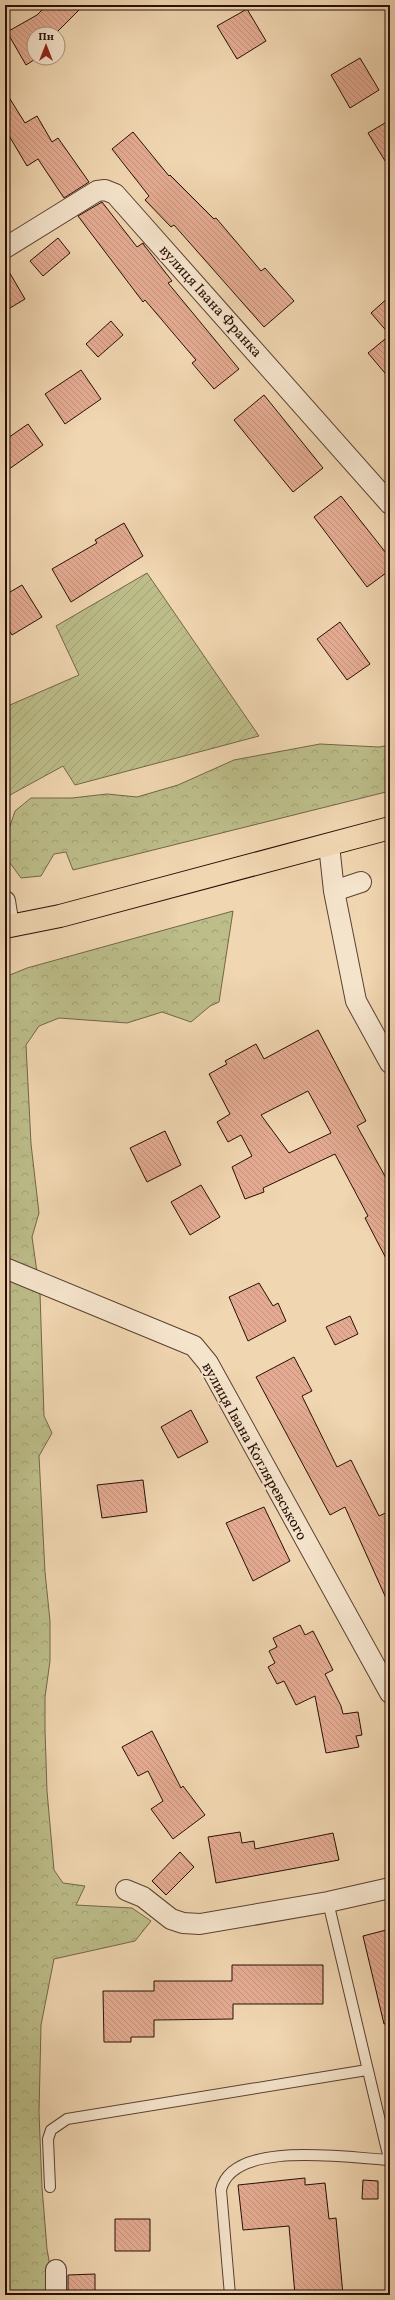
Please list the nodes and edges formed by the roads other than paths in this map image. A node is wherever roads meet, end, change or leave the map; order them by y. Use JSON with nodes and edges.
{"nodes":[{"id":1,"x":5,"y":248,"type":"edge"},
{"id":2,"x":390,"y":504,"type":"edge"},
{"id":3,"x":390,"y":828,"type":"edge"},
{"id":4,"x":329,"y":845,"type":"junction"},
{"id":5,"x":361,"y":882,"type":"dead end"},
{"id":6,"x":334,"y":891,"type":"junction"},
{"id":7,"x":5,"y":901,"type":"edge"},
{"id":8,"x":7,"y":927,"type":"edge"},
{"id":9,"x":390,"y":1063,"type":"edge"},
{"id":10,"x":5,"y":1268,"type":"edge"},
{"id":11,"x":390,"y":1693,"type":"edge"},
{"id":12,"x":390,"y":1888,"type":"edge"},
{"id":13,"x":126,"y":1890,"type":"dead end"},
{"id":14,"x":328,"y":1902,"type":"junction"},
{"id":15,"x":367,"y":2070,"type":"junction"},
{"id":16,"x":389,"y":2161,"type":"edge"},
{"id":17,"x":50,"y":2187,"type":"dead end"},
{"id":18,"x":56,"y":2270,"type":"dead end"},
{"id":19,"x":56,"y":2295,"type":"edge"},
{"id":20,"x":230,"y":2295,"type":"edge"}],
"edges":[{"from":1,"to":2,"type":"street","name":"вулиця Івана Франка"},
{"from":3,"to":4,"type":"highway"},
{"from":4,"to":6,"type":"street"},
{"from":4,"to":8,"type":"highway"},
{"from":5,"to":6,"type":"street"},
{"from":6,"to":9,"type":"street"},
{"from":7,"to":8,"type":"street"},
{"from":10,"to":11,"type":"street","name":"вулиця Івана Котляревського"},
{"from":12,"to":14,"type":"street"},
{"from":13,"to":14,"type":"street"},
{"from":14,"to":15,"type":"lane"},
{"from":15,"to":16,"type":"lane"},
{"from":15,"to":17,"type":"lane"},
{"from":16,"to":20,"type":"lane"},
{"from":18,"to":19,"type":"street"}]}
